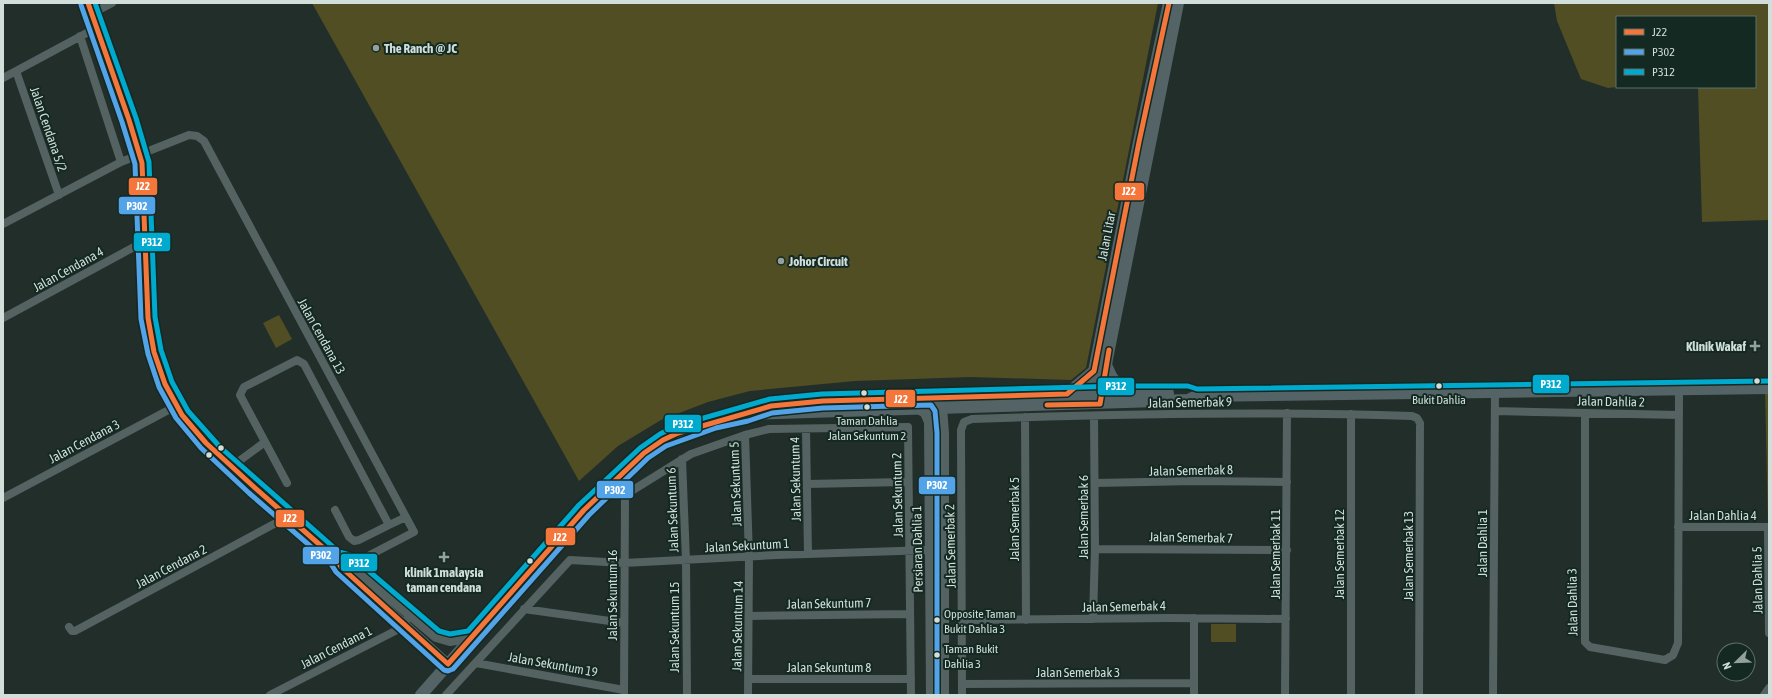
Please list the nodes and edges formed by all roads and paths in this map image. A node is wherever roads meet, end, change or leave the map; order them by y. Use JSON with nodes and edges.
{"nodes":[{"id":1,"x":88,"y":3,"type":"edge"},
{"id":2,"x":112,"y":3,"type":"edge"},
{"id":3,"x":1168,"y":3,"type":"edge"},
{"id":4,"x":1178,"y":3,"type":"edge"},
{"id":5,"x":91,"y":14,"type":"junction"},
{"id":6,"x":96,"y":28,"type":"junction"},
{"id":7,"x":80,"y":36,"type":"junction"},
{"id":8,"x":16,"y":71,"type":"junction"},
{"id":9,"x":3,"y":78,"type":"edge"},
{"id":10,"x":140,"y":155,"type":"junction"},
{"id":11,"x":121,"y":162,"type":"junction"},
{"id":12,"x":59,"y":195,"type":"junction"},
{"id":13,"x":4,"y":222,"type":"edge"},
{"id":14,"x":145,"y":241,"type":"junction"},
{"id":15,"x":3,"y":318,"type":"edge"},
{"id":16,"x":1106,"y":365,"type":"junction"},
{"id":17,"x":1094,"y":371,"type":"junction"},
{"id":18,"x":1769,"y":388,"type":"edge"},
{"id":19,"x":1679,"y":389,"type":"junction"},
{"id":20,"x":1495,"y":392,"type":"junction"},
{"id":21,"x":1123,"y":393,"type":"junction"},
{"id":22,"x":1067,"y":394,"type":"junction"},
{"id":23,"x":1196,"y":396,"type":"junction"},
{"id":24,"x":934,"y":398,"type":"junction"},
{"id":25,"x":1089,"y":399,"type":"junction"},
{"id":26,"x":1101,"y":399,"type":"junction"},
{"id":27,"x":176,"y":406,"type":"junction"},
{"id":28,"x":917,"y":408,"type":"junction"},
{"id":29,"x":942,"y":408,"type":"junction"},
{"id":30,"x":1495,"y":411,"type":"junction"},
{"id":31,"x":1287,"y":413,"type":"junction"},
{"id":32,"x":1585,"y":413,"type":"junction"},
{"id":33,"x":747,"y":414,"type":"junction"},
{"id":34,"x":1351,"y":414,"type":"junction"},
{"id":35,"x":1678,"y":414,"type":"junction"},
{"id":36,"x":1094,"y":416,"type":"junction"},
{"id":37,"x":1025,"y":417,"type":"junction"},
{"id":38,"x":1417,"y":418,"type":"joint"},
{"id":39,"x":964,"y":422,"type":"joint"},
{"id":40,"x":806,"y":428,"type":"junction"},
{"id":41,"x":928,"y":433,"type":"junction"},
{"id":42,"x":944,"y":433,"type":"junction"},
{"id":43,"x":745,"y":435,"type":"junction"},
{"id":44,"x":265,"y":442,"type":"junction"},
{"id":45,"x":682,"y":459,"type":"junction"},
{"id":46,"x":231,"y":467,"type":"junction"},
{"id":47,"x":905,"y":482,"type":"dead end"},
{"id":48,"x":1287,"y":482,"type":"junction"},
{"id":49,"x":287,"y":483,"type":"dead end"},
{"id":50,"x":807,"y":484,"type":"junction"},
{"id":51,"x":1095,"y":484,"type":"junction"},
{"id":52,"x":625,"y":495,"type":"joint"},
{"id":53,"x":3,"y":498,"type":"edge"},
{"id":54,"x":335,"y":510,"type":"dead end"},
{"id":55,"x":286,"y":517,"type":"junction"},
{"id":56,"x":406,"y":517,"type":"junction"},
{"id":57,"x":389,"y":525,"type":"junction"},
{"id":58,"x":1678,"y":527,"type":"junction"},
{"id":59,"x":1768,"y":527,"type":"edge"},
{"id":60,"x":1095,"y":549,"type":"junction"},
{"id":61,"x":930,"y":550,"type":"junction"},
{"id":62,"x":1287,"y":550,"type":"junction"},
{"id":63,"x":910,"y":551,"type":"junction"},
{"id":64,"x":808,"y":554,"type":"junction"},
{"id":65,"x":750,"y":557,"type":"junction"},
{"id":66,"x":686,"y":560,"type":"junction"},
{"id":67,"x":624,"y":563,"type":"junction"},
{"id":68,"x":347,"y":567,"type":"junction"},
{"id":69,"x":524,"y":609,"type":"junction"},
{"id":70,"x":910,"y":614,"type":"junction"},
{"id":71,"x":749,"y":616,"type":"junction"},
{"id":72,"x":1194,"y":618,"type":"junction"},
{"id":73,"x":1093,"y":619,"type":"junction"},
{"id":74,"x":1286,"y":619,"type":"junction"},
{"id":75,"x":407,"y":620,"type":"junction"},
{"id":76,"x":963,"y":620,"type":"junction"},
{"id":77,"x":1026,"y":620,"type":"junction"},
{"id":78,"x":624,"y":623,"type":"junction"},
{"id":79,"x":69,"y":626,"type":"dead end"},
{"id":80,"x":1769,"y":633,"type":"edge"},
{"id":81,"x":472,"y":637,"type":"junction"},
{"id":82,"x":476,"y":663,"type":"junction"},
{"id":83,"x":448,"y":664,"type":"junction"},
{"id":84,"x":748,"y":679,"type":"junction"},
{"id":85,"x":911,"y":679,"type":"junction"},
{"id":86,"x":1194,"y":683,"type":"junction"},
{"id":87,"x":962,"y":684,"type":"junction"},
{"id":88,"x":1769,"y":688,"type":"edge"},
{"id":89,"x":624,"y":692,"type":"edge"},
{"id":90,"x":270,"y":695,"type":"edge"},
{"id":91,"x":421,"y":695,"type":"edge"},
{"id":92,"x":446,"y":695,"type":"edge"},
{"id":93,"x":687,"y":695,"type":"edge"},
{"id":94,"x":748,"y":695,"type":"edge"},
{"id":95,"x":911,"y":695,"type":"edge"},
{"id":96,"x":931,"y":695,"type":"edge"},
{"id":97,"x":944,"y":695,"type":"edge"},
{"id":98,"x":962,"y":695,"type":"edge"},
{"id":99,"x":1194,"y":695,"type":"edge"},
{"id":100,"x":1285,"y":695,"type":"edge"},
{"id":101,"x":1351,"y":695,"type":"edge"},
{"id":102,"x":1419,"y":695,"type":"edge"},
{"id":103,"x":1493,"y":695,"type":"edge"},
{"id":104,"x":1764,"y":695,"type":"edge"}],
"edges":[{"from":1,"to":5,"type":"street"},
{"from":2,"to":5,"type":"street"},
{"from":3,"to":17,"type":"main road","name":"Jalan Litar"},
{"from":4,"to":16,"type":"main road","name":"Jalan Litar"},
{"from":5,"to":6,"type":"street"},
{"from":6,"to":7,"type":"street"},
{"from":6,"to":10,"type":"street"},
{"from":7,"to":8,"type":"street"},
{"from":7,"to":11,"type":"street"},
{"from":8,"to":9,"type":"street"},
{"from":8,"to":12,"type":"street","name":"Jalan Cendana 5/2"},
{"from":10,"to":11,"type":"street","name":"Jalan Cendana 13"},
{"from":10,"to":14,"type":"street"},
{"from":10,"to":56,"type":"street","name":"Jalan Cendana 13"},
{"from":11,"to":12,"type":"street","name":"Jalan Cendana 13"},
{"from":12,"to":13,"type":"street","name":"Jalan Cendana 13"},
{"from":14,"to":15,"type":"street","name":"Jalan Cendana 4"},
{"from":14,"to":27,"type":"street"},
{"from":16,"to":21,"type":"main road"},
{"from":16,"to":26,"type":"main road","name":"Jalan Litar"},
{"from":17,"to":22,"type":"main road"},
{"from":17,"to":25,"type":"main road","name":"Jalan Litar"},
{"from":18,"to":19,"type":"main road"},
{"from":19,"to":20,"type":"main road"},
{"from":19,"to":35,"type":"street","name":"Jalan Dahlia 3"},
{"from":20,"to":23,"type":"main road"},
{"from":20,"to":30,"type":"street","name":"Jalan Dahlia 1"},
{"from":21,"to":23,"type":"main road"},
{"from":21,"to":26,"type":"main road"},
{"from":22,"to":24,"type":"main road"},
{"from":22,"to":25,"type":"main road"},
{"from":23,"to":26,"type":"main road"},
{"from":24,"to":29,"type":"street"},
{"from":24,"to":33,"type":"main road"},
{"from":25,"to":26,"type":"main road"},
{"from":25,"to":29,"type":"main road"},
{"from":27,"to":46,"type":"street"},
{"from":27,"to":53,"type":"street","name":"Jalan Cendana 3"},
{"from":28,"to":29,"type":"main road"},
{"from":28,"to":33,"type":"main road"},
{"from":28,"to":41,"type":"street","name":"Persiaran Dahlia 1"},
{"from":29,"to":42,"type":"street","name":"Persiaran Dahlia 1"},
{"from":30,"to":32,"type":"street","name":"Jalan Dahlia 2"},
{"from":30,"to":103,"type":"street","name":"Jalan Dahlia 1"},
{"from":31,"to":34,"type":"street","name":"Jalan Semerbak 9"},
{"from":31,"to":36,"type":"street","name":"Jalan Semerbak 9"},
{"from":31,"to":48,"type":"street","name":"Jalan Semerbak 11"},
{"from":32,"to":35,"type":"street","name":"Jalan Dahlia 2"},
{"from":32,"to":58,"type":"street","name":"Jalan Dahlia 3"},
{"from":33,"to":81,"type":"main road"},
{"from":34,"to":38,"type":"street","name":"Jalan Semerbak 9"},
{"from":34,"to":101,"type":"street","name":"Jalan Semerbak 12"},
{"from":35,"to":58,"type":"street","name":"Jalan Dahlia 3"},
{"from":36,"to":37,"type":"street","name":"Jalan Semerbak 9"},
{"from":36,"to":51,"type":"street","name":"Jalan Semerbak 6"},
{"from":37,"to":39,"type":"street","name":"Jalan Semerbak 9"},
{"from":37,"to":77,"type":"street","name":"Jalan Semerbak 5"},
{"from":38,"to":102,"type":"street","name":"Jalan Semerbak 13"},
{"from":39,"to":76,"type":"street","name":"Jalan Semerbak 2"},
{"from":40,"to":43,"type":"street","name":"Jalan Sekuntum 2"},
{"from":40,"to":50,"type":"street","name":"Jalan Sekuntum 4"},
{"from":40,"to":63,"type":"street","name":"Jalan Sekuntum 2"},
{"from":41,"to":42,"type":"street"},
{"from":41,"to":61,"type":"street","name":"Persiaran Dahlia 1"},
{"from":42,"to":97,"type":"street","name":"Persiaran Dahlia 1"},
{"from":43,"to":45,"type":"street","name":"Jalan Sekuntum 2"},
{"from":43,"to":65,"type":"street","name":"Jalan Sekuntum 5"},
{"from":44,"to":46,"type":"street"},
{"from":44,"to":49,"type":"street"},
{"from":44,"to":57,"type":"street"},
{"from":45,"to":52,"type":"street","name":"Jalan Sekuntum 2"},
{"from":45,"to":66,"type":"street","name":"Jalan Sekuntum 6"},
{"from":46,"to":55,"type":"street"},
{"from":47,"to":50,"type":"street"},
{"from":48,"to":51,"type":"street","name":"Jalan Semerbak 8"},
{"from":48,"to":62,"type":"street","name":"Jalan Semerbak 11"},
{"from":50,"to":64,"type":"street","name":"Jalan Sekuntum 4"},
{"from":51,"to":60,"type":"street","name":"Jalan Semerbak 6"},
{"from":52,"to":67,"type":"street","name":"Jalan Sekuntum 16"},
{"from":54,"to":57,"type":"street"},
{"from":55,"to":68,"type":"street"},
{"from":55,"to":79,"type":"street","name":"Jalan Cendana 2"},
{"from":56,"to":57,"type":"street"},
{"from":56,"to":68,"type":"street","name":"Jalan Cendana 13"},
{"from":58,"to":59,"type":"street","name":"Jalan Dahlia 4"},
{"from":59,"to":80,"type":"street","name":"Jalan Dahlia 5"},
{"from":60,"to":62,"type":"street","name":"Jalan Semerbak 7"},
{"from":60,"to":73,"type":"street","name":"Jalan Semerbak 6"},
{"from":61,"to":63,"type":"street","name":"Jalan Sekuntum 1"},
{"from":61,"to":96,"type":"street","name":"Persiaran Dahlia 1"},
{"from":62,"to":74,"type":"street","name":"Jalan Semerbak 11"},
{"from":63,"to":64,"type":"street","name":"Jalan Sekuntum 1"},
{"from":63,"to":70,"type":"street","name":"Jalan Sekuntum 2"},
{"from":64,"to":65,"type":"street","name":"Jalan Sekuntum 1"},
{"from":65,"to":66,"type":"street","name":"Jalan Sekuntum 1"},
{"from":65,"to":71,"type":"street","name":"Jalan Sekuntum 14"},
{"from":66,"to":67,"type":"street","name":"Jalan Sekuntum 1"},
{"from":66,"to":93,"type":"street","name":"Jalan Sekuntum 15"},
{"from":67,"to":69,"type":"street","name":"Jalan Sekuntum 1"},
{"from":67,"to":78,"type":"street","name":"Jalan Sekuntum 16"},
{"from":68,"to":75,"type":"street"},
{"from":69,"to":78,"type":"street"},
{"from":69,"to":82,"type":"street"},
{"from":70,"to":71,"type":"street","name":"Jalan Sekuntum 7"},
{"from":70,"to":85,"type":"street","name":"Jalan Sekuntum 2"},
{"from":71,"to":84,"type":"street","name":"Jalan Sekuntum 14"},
{"from":72,"to":73,"type":"street","name":"Jalan Semerbak 4"},
{"from":72,"to":74,"type":"street","name":"Jalan Semerbak 4"},
{"from":72,"to":86,"type":"street"},
{"from":73,"to":77,"type":"street","name":"Jalan Semerbak 4"},
{"from":74,"to":100,"type":"street","name":"Jalan Semerbak 11"},
{"from":75,"to":81,"type":"street"},
{"from":75,"to":83,"type":"street"},
{"from":75,"to":90,"type":"street","name":"Jalan Cendana 1"},
{"from":76,"to":77,"type":"street","name":"Jalan Semerbak 4"},
{"from":76,"to":87,"type":"street","name":"Jalan Semerbak 2"},
{"from":78,"to":89,"type":"street","name":"Jalan Sekuntum 16"},
{"from":81,"to":83,"type":"main road"},
{"from":82,"to":89,"type":"street","name":"Jalan Sekuntum 19"},
{"from":82,"to":92,"type":"street"},
{"from":83,"to":91,"type":"main road"},
{"from":84,"to":85,"type":"street","name":"Jalan Sekuntum 8"},
{"from":84,"to":94,"type":"street","name":"Jalan Sekuntum 14"},
{"from":85,"to":95,"type":"street","name":"Jalan Sekuntum 2"},
{"from":86,"to":87,"type":"street","name":"Jalan Semerbak 3"},
{"from":86,"to":99,"type":"street"},
{"from":87,"to":98,"type":"street","name":"Jalan Semerbak 2"},
{"from":88,"to":104,"type":"street"}]}
